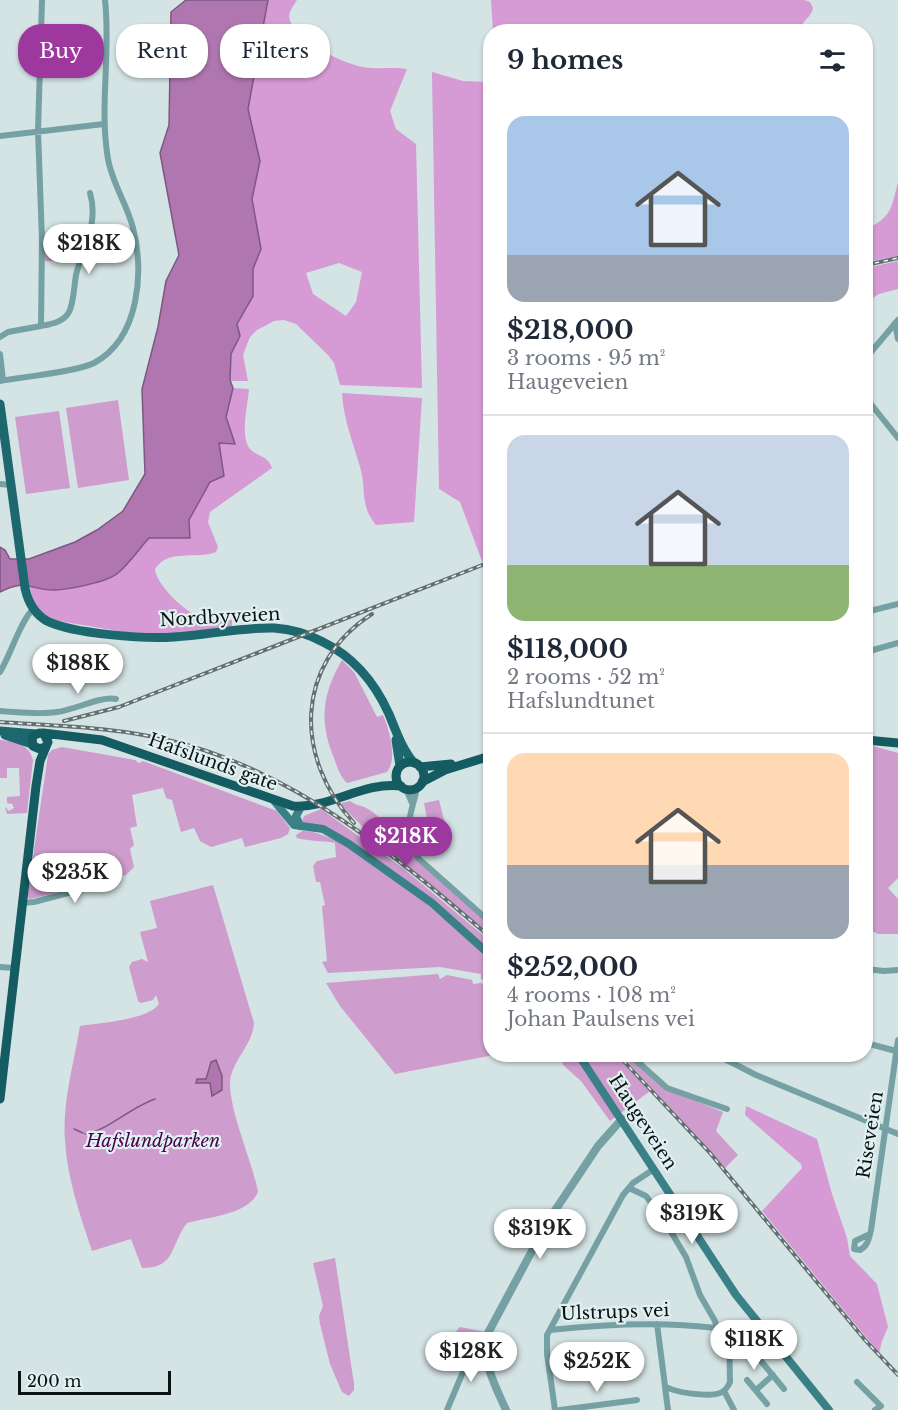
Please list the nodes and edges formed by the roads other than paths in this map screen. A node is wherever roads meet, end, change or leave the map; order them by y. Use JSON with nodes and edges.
{"nodes":[{"id":1,"x":42,"y":0,"type":"edge"},
{"id":2,"x":105,"y":0,"type":"edge"},
{"id":3,"x":104,"y":124,"type":"junction"},
{"id":4,"x":38,"y":131,"type":"junction"},
{"id":5,"x":0,"y":136,"type":"edge"},
{"id":6,"x":90,"y":193,"type":"dead end"},
{"id":7,"x":896,"y":322,"type":"edge"},
{"id":8,"x":41,"y":326,"type":"junction"},
{"id":9,"x":0,"y":337,"type":"edge"},
{"id":10,"x":898,"y":339,"type":"edge"},
{"id":11,"x":873,"y":350,"type":"edge"},
{"id":12,"x":0,"y":354,"type":"edge"},
{"id":13,"x":2,"y":381,"type":"edge"},
{"id":14,"x":0,"y":404,"type":"edge"},
{"id":15,"x":873,"y":407,"type":"edge"},
{"id":16,"x":898,"y":438,"type":"edge"},
{"id":17,"x":0,"y":484,"type":"edge"},
{"id":18,"x":12,"y":485,"type":"junction"},
{"id":19,"x":898,"y":604,"type":"edge"},
{"id":20,"x":33,"y":609,"type":"junction"},
{"id":21,"x":873,"y":610,"type":"edge"},
{"id":22,"x":898,"y":643,"type":"edge"},
{"id":23,"x":873,"y":650,"type":"edge"},
{"id":24,"x":0,"y":672,"type":"edge"},
{"id":25,"x":116,"y":699,"type":"dead end"},
{"id":26,"x":0,"y":711,"type":"edge"},
{"id":27,"x":395,"y":729,"type":"junction"},
{"id":28,"x":0,"y":732,"type":"edge"},
{"id":29,"x":39,"y":733,"type":"junction"},
{"id":30,"x":873,"y":741,"type":"edge"},
{"id":31,"x":896,"y":743,"type":"edge"},
{"id":32,"x":33,"y":745,"type":"junction"},
{"id":33,"x":114,"y":745,"type":"junction"},
{"id":34,"x":46,"y":746,"type":"junction"},
{"id":35,"x":483,"y":757,"type":"edge"},
{"id":36,"x":483,"y":758,"type":"edge"},
{"id":37,"x":417,"y":765,"type":"junction"},
{"id":38,"x":398,"y":769,"type":"junction"},
{"id":39,"x":419,"y":785,"type":"junction"},
{"id":40,"x":36,"y":786,"type":"junction"},
{"id":41,"x":403,"y":788,"type":"junction"},
{"id":42,"x":351,"y":794,"type":"junction"},
{"id":43,"x":275,"y":802,"type":"junction"},
{"id":44,"x":412,"y":803,"type":"junction"},
{"id":45,"x":301,"y":807,"type":"junction"},
{"id":46,"x":300,"y":826,"type":"junction"},
{"id":47,"x":113,"y":881,"type":"dead end"},
{"id":48,"x":21,"y":903,"type":"junction"},
{"id":49,"x":483,"y":915,"type":"edge"},
{"id":50,"x":483,"y":949,"type":"edge"},
{"id":51,"x":0,"y":967,"type":"edge"},
{"id":52,"x":14,"y":968,"type":"junction"},
{"id":53,"x":873,"y":970,"type":"edge"},
{"id":54,"x":898,"y":970,"type":"edge"},
{"id":55,"x":898,"y":1040,"type":"edge"},
{"id":56,"x":873,"y":1045,"type":"edge"},
{"id":57,"x":896,"y":1050,"type":"junction"},
{"id":58,"x":583,"y":1062,"type":"edge"},
{"id":59,"x":731,"y":1062,"type":"edge"},
{"id":60,"x":639,"y":1064,"type":"edge"},
{"id":61,"x":896,"y":1081,"type":"edge"},
{"id":62,"x":0,"y":1099,"type":"edge"},
{"id":63,"x":727,"y":1109,"type":"dead end"},
{"id":64,"x":622,"y":1119,"type":"junction"},
{"id":65,"x":885,"y":1129,"type":"junction"},
{"id":66,"x":898,"y":1134,"type":"edge"},
{"id":67,"x":654,"y":1169,"type":"junction"},
{"id":68,"x":629,"y":1188,"type":"junction"},
{"id":69,"x":870,"y":1234,"type":"dead end"},
{"id":70,"x":657,"y":1324,"type":"junction"},
{"id":71,"x":760,"y":1326,"type":"junction"},
{"id":72,"x":717,"y":1329,"type":"junction"},
{"id":73,"x":550,"y":1330,"type":"junction"},
{"id":74,"x":729,"y":1331,"type":"junction"},
{"id":75,"x":729,"y":1342,"type":"junction"},
{"id":76,"x":485,"y":1346,"type":"junction"},
{"id":77,"x":773,"y":1376,"type":"junction"},
{"id":78,"x":747,"y":1380,"type":"dead end"},
{"id":79,"x":856,"y":1382,"type":"dead end"},
{"id":80,"x":665,"y":1386,"type":"junction"},
{"id":81,"x":784,"y":1389,"type":"dead end"},
{"id":82,"x":756,"y":1390,"type":"junction"},
{"id":83,"x":724,"y":1391,"type":"junction"},
{"id":84,"x":637,"y":1400,"type":"dead end"},
{"id":85,"x":767,"y":1404,"type":"dead end"},
{"id":86,"x":447,"y":1410,"type":"edge"},
{"id":87,"x":506,"y":1410,"type":"edge"},
{"id":88,"x":555,"y":1410,"type":"edge"},
{"id":89,"x":560,"y":1410,"type":"edge"},
{"id":90,"x":668,"y":1410,"type":"edge"},
{"id":91,"x":734,"y":1410,"type":"edge"},
{"id":92,"x":829,"y":1410,"type":"edge"},
{"id":93,"x":875,"y":1410,"type":"edge"}],
"edges":[{"from":1,"to":4,"type":"street"},
{"from":2,"to":3,"type":"street"},
{"from":3,"to":4,"type":"street"},
{"from":3,"to":13,"type":"street"},
{"from":4,"to":5,"type":"street"},
{"from":4,"to":8,"type":"street"},
{"from":6,"to":8,"type":"street"},
{"from":7,"to":10,"type":"street"},
{"from":7,"to":11,"type":"street"},
{"from":8,"to":9,"type":"street"},
{"from":12,"to":13,"type":"street"},
{"from":14,"to":18,"type":"main road"},
{"from":15,"to":16,"type":"street"},
{"from":17,"to":18,"type":"street"},
{"from":18,"to":20,"type":"main road"},
{"from":19,"to":21,"type":"street"},
{"from":20,"to":24,"type":"street"},
{"from":20,"to":27,"type":"main road","name":"Nordbyveien"},
{"from":22,"to":23,"type":"street"},
{"from":25,"to":26,"type":"street"},
{"from":27,"to":37,"type":"main road","name":"Nordbyveien"},
{"from":27,"to":38,"type":"main road","name":"Nordbyveien"},
{"from":28,"to":29,"type":"main road"},
{"from":28,"to":32,"type":"main road"},
{"from":29,"to":32,"type":"highway"},
{"from":29,"to":33,"type":"highway","name":"Hafslunds gate"},
{"from":29,"to":34,"type":"highway"},
{"from":30,"to":31,"type":"highway"},
{"from":32,"to":34,"type":"highway"},
{"from":32,"to":40,"type":"highway"},
{"from":33,"to":34,"type":"highway","name":"Hafslunds gate"},
{"from":33,"to":43,"type":"highway","name":"Hafslunds gate"},
{"from":34,"to":40,"type":"highway"},
{"from":35,"to":37,"type":"highway"},
{"from":36,"to":39,"type":"highway"},
{"from":37,"to":38,"type":"highway"},
{"from":37,"to":39,"type":"highway"},
{"from":38,"to":41,"type":"highway"},
{"from":38,"to":42,"type":"highway"},
{"from":39,"to":41,"type":"highway"},
{"from":39,"to":44,"type":"street"},
{"from":40,"to":48,"type":"highway"},
{"from":41,"to":42,"type":"highway"},
{"from":41,"to":44,"type":"street"},
{"from":42,"to":45,"type":"highway"},
{"from":43,"to":45,"type":"highway","name":"Hafslunds gate"},
{"from":43,"to":46,"type":"main road"},
{"from":44,"to":49,"type":"street"},
{"from":45,"to":46,"type":"main road"},
{"from":46,"to":50,"type":"main road"},
{"from":47,"to":48,"type":"street"},
{"from":48,"to":52,"type":"highway"},
{"from":51,"to":52,"type":"street"},
{"from":52,"to":62,"type":"highway"},
{"from":53,"to":54,"type":"street"},
{"from":55,"to":57,"type":"street","name":"Riseveien"},
{"from":56,"to":57,"type":"street"},
{"from":57,"to":61,"type":"street","name":"Riseveien"},
{"from":58,"to":64,"type":"main road","name":"Haugeveien"},
{"from":59,"to":65,"type":"street"},
{"from":60,"to":63,"type":"street"},
{"from":61,"to":65,"type":"street","name":"Riseveien"},
{"from":64,"to":67,"type":"main road","name":"Haugeveien"},
{"from":64,"to":76,"type":"street"},
{"from":65,"to":66,"type":"street"},
{"from":65,"to":69,"type":"street","name":"Riseveien"},
{"from":67,"to":68,"type":"street"},
{"from":67,"to":71,"type":"main road","name":"Haugeveien"},
{"from":68,"to":72,"type":"street"},
{"from":68,"to":73,"type":"street"},
{"from":70,"to":72,"type":"street","name":"Ulstrups vei"},
{"from":70,"to":73,"type":"street","name":"Ulstrups vei"},
{"from":70,"to":80,"type":"street"},
{"from":71,"to":74,"type":"street","name":"Ulstrups vei"},
{"from":71,"to":92,"type":"main road","name":"Haugeveien"},
{"from":72,"to":74,"type":"street","name":"Ulstrups vei"},
{"from":73,"to":88,"type":"street"},
{"from":74,"to":75,"type":"street"},
{"from":75,"to":77,"type":"street"},
{"from":75,"to":83,"type":"street"},
{"from":76,"to":86,"type":"street"},
{"from":76,"to":87,"type":"street"},
{"from":77,"to":81,"type":"street"},
{"from":77,"to":82,"type":"street"},
{"from":78,"to":82,"type":"street"},
{"from":79,"to":93,"type":"street"},
{"from":80,"to":83,"type":"street"},
{"from":80,"to":90,"type":"street"},
{"from":82,"to":85,"type":"street"},
{"from":83,"to":91,"type":"street"},
{"from":84,"to":89,"type":"street"}]}
